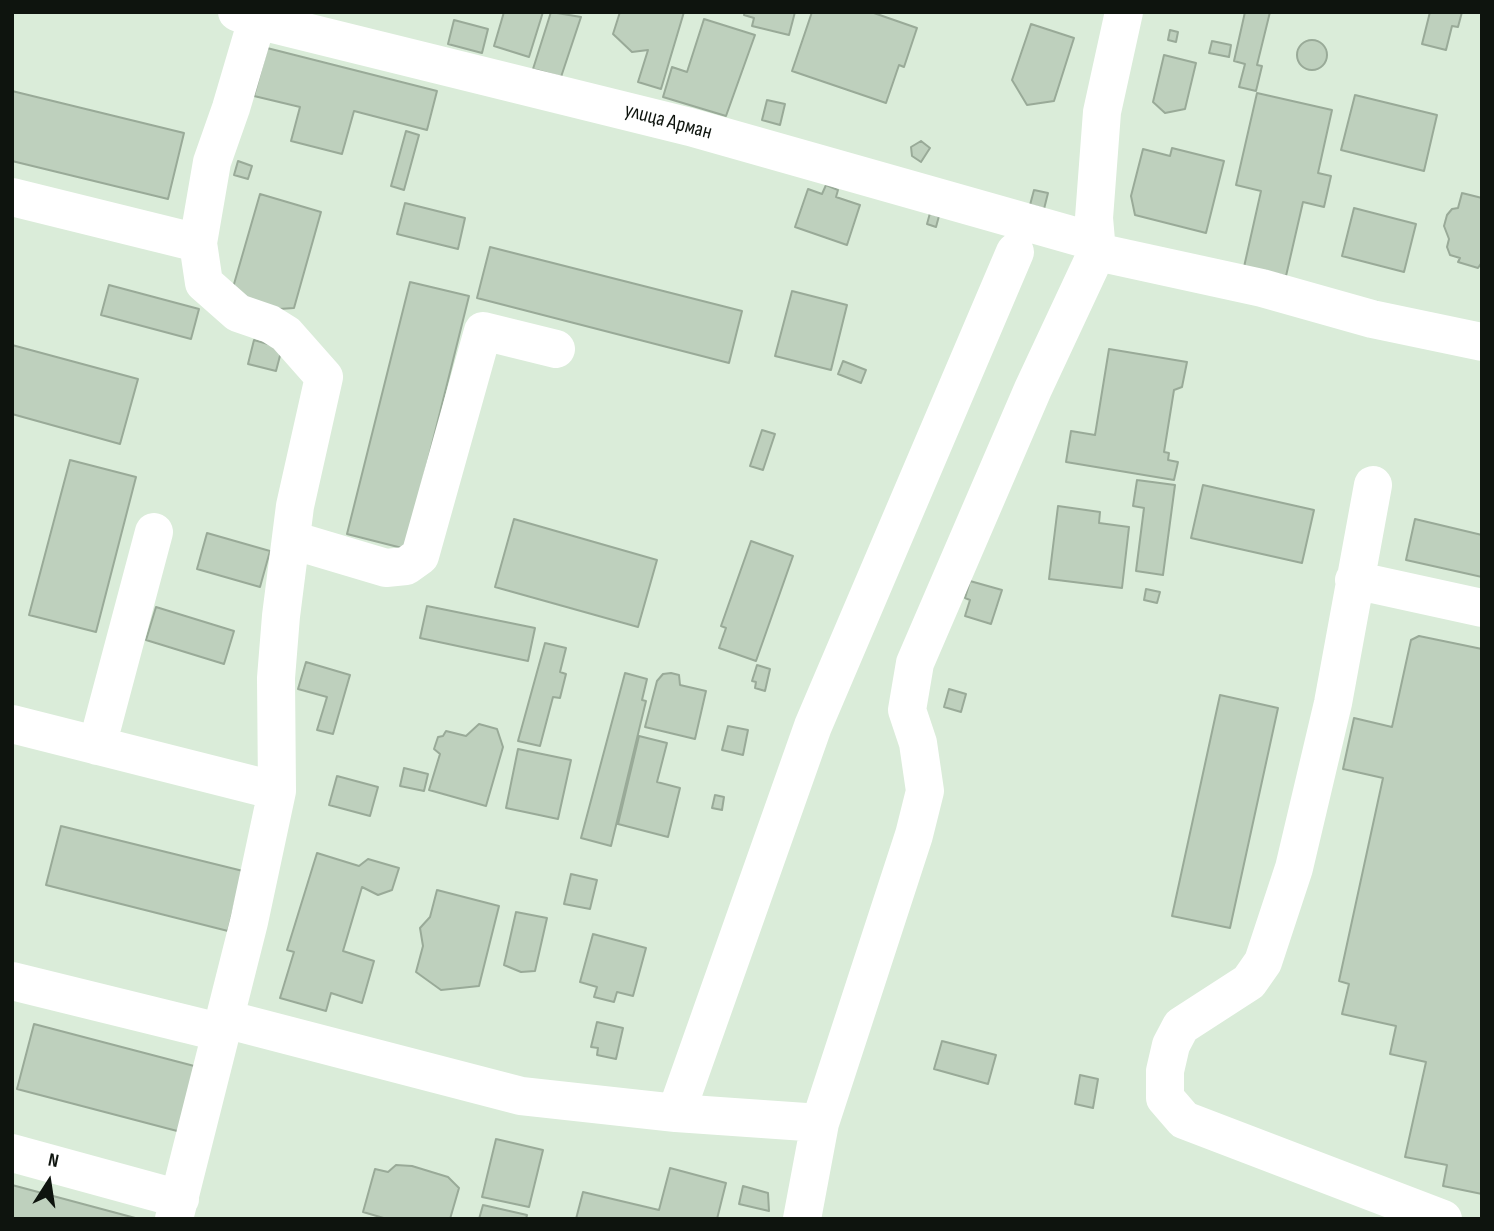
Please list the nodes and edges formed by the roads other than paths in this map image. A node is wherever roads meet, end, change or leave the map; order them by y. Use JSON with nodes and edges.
{"nodes":[{"id":1,"x":1124,"y":12,"type":"edge"},
{"id":2,"x":247,"y":16,"type":"edge"},
{"id":3,"x":12,"y":197,"type":"edge"},
{"id":4,"x":198,"y":243,"type":"junction"},
{"id":5,"x":1096,"y":247,"type":"junction"},
{"id":6,"x":1015,"y":252,"type":"dead end"},
{"id":7,"x":1482,"y":342,"type":"edge"},
{"id":8,"x":556,"y":349,"type":"dead end"},
{"id":9,"x":1373,"y":485,"type":"dead end"},
{"id":10,"x":154,"y":532,"type":"dead end"},
{"id":11,"x":292,"y":540,"type":"junction"},
{"id":12,"x":1354,"y":580,"type":"junction"},
{"id":13,"x":1482,"y":608,"type":"edge"},
{"id":14,"x":12,"y":724,"type":"edge"},
{"id":15,"x":97,"y":746,"type":"junction"},
{"id":16,"x":277,"y":791,"type":"junction"},
{"id":17,"x":12,"y":981,"type":"edge"},
{"id":18,"x":222,"y":1025,"type":"junction"},
{"id":19,"x":676,"y":1113,"type":"junction"},
{"id":20,"x":820,"y":1123,"type":"junction"},
{"id":21,"x":12,"y":1153,"type":"edge"},
{"id":22,"x":177,"y":1209,"type":"edge"},
{"id":23,"x":802,"y":1219,"type":"edge"},
{"id":24,"x":1444,"y":1219,"type":"edge"}],
"edges":[{"from":1,"to":5,"type":"street"},
{"from":2,"to":4,"type":"street"},
{"from":2,"to":5,"type":"street","name":"улица Арман"},
{"from":3,"to":4,"type":"street"},
{"from":4,"to":11,"type":"street"},
{"from":5,"to":7,"type":"street","name":"улица Арман"},
{"from":5,"to":20,"type":"street"},
{"from":6,"to":19,"type":"street"},
{"from":8,"to":11,"type":"street"},
{"from":9,"to":12,"type":"street"},
{"from":10,"to":15,"type":"street"},
{"from":11,"to":16,"type":"street"},
{"from":12,"to":13,"type":"street"},
{"from":12,"to":24,"type":"street"},
{"from":14,"to":15,"type":"street"},
{"from":15,"to":16,"type":"street"},
{"from":16,"to":18,"type":"street"},
{"from":17,"to":18,"type":"street"},
{"from":18,"to":19,"type":"street"},
{"from":18,"to":22,"type":"street"},
{"from":19,"to":20,"type":"street"},
{"from":20,"to":23,"type":"street"},
{"from":21,"to":22,"type":"street"}]}
